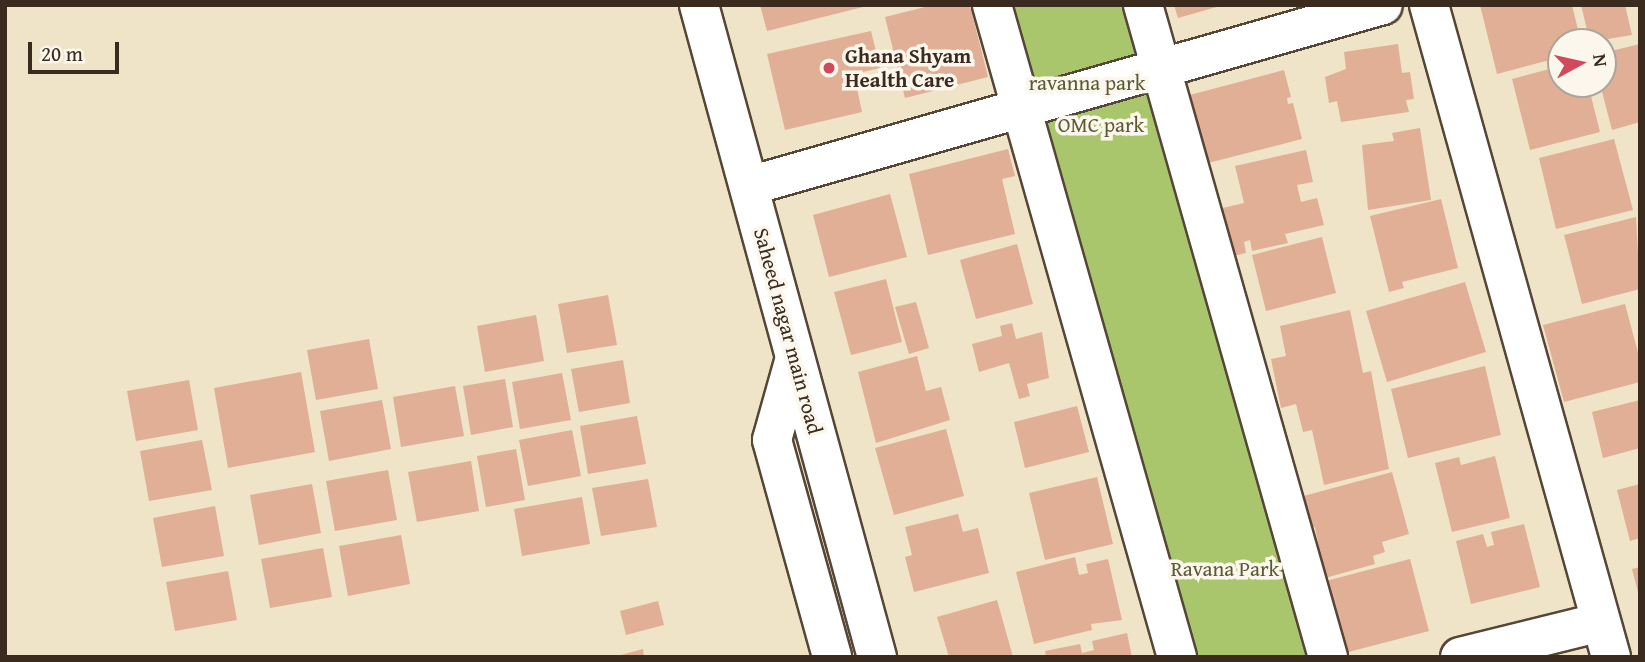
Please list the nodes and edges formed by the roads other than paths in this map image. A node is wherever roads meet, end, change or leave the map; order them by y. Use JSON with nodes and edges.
{"nodes":[{"id":1,"x":699,"y":5,"type":"edge"},
{"id":2,"x":992,"y":5,"type":"edge"},
{"id":3,"x":1143,"y":5,"type":"edge"},
{"id":4,"x":1383,"y":5,"type":"edge"},
{"id":5,"x":1430,"y":5,"type":"edge"},
{"id":6,"x":1161,"y":69,"type":"junction"},
{"id":7,"x":1019,"y":109,"type":"junction"},
{"id":8,"x":749,"y":186,"type":"junction"},
{"id":9,"x":795,"y":356,"type":"junction"},
{"id":10,"x":1606,"y":639,"type":"edge"},
{"id":11,"x":832,"y":657,"type":"edge"},
{"id":12,"x":877,"y":657,"type":"edge"},
{"id":13,"x":895,"y":657,"type":"edge"},
{"id":14,"x":1177,"y":657,"type":"edge"},
{"id":15,"x":1328,"y":657,"type":"edge"},
{"id":16,"x":1460,"y":657,"type":"edge"}],
"edges":[{"from":1,"to":8,"type":"street","name":"Saheed nagar main road"},
{"from":2,"to":7,"type":"street"},
{"from":3,"to":6,"type":"street"},
{"from":4,"to":6,"type":"street"},
{"from":5,"to":10,"type":"street"},
{"from":6,"to":7,"type":"street"},
{"from":6,"to":15,"type":"street"},
{"from":7,"to":8,"type":"street"},
{"from":7,"to":14,"type":"street"},
{"from":8,"to":9,"type":"street","name":"Saheed nagar main road"},
{"from":9,"to":11,"type":"street"},
{"from":9,"to":12,"type":"street","name":"Saheed nagar main road"},
{"from":9,"to":13,"type":"street"},
{"from":10,"to":16,"type":"street"}]}
